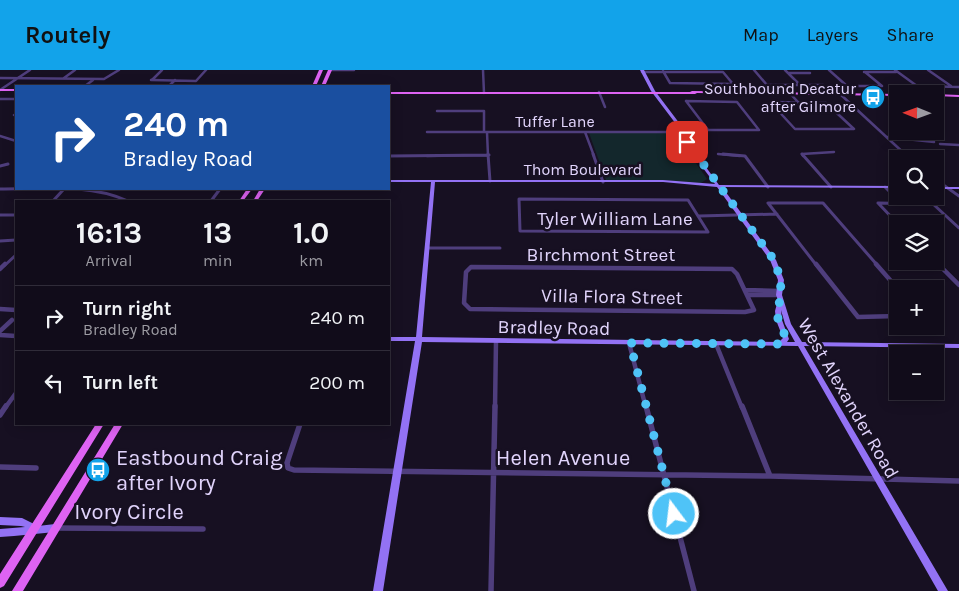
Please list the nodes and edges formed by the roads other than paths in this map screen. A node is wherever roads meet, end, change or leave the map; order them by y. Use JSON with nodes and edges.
{"nodes":[{"id":1,"x":30,"y":70,"type":"edge"},
{"id":2,"x":75,"y":70,"type":"edge"},
{"id":3,"x":119,"y":70,"type":"edge"},
{"id":4,"x":162,"y":70,"type":"edge"},
{"id":5,"x":206,"y":70,"type":"edge"},
{"id":6,"x":322,"y":70,"type":"edge"},
{"id":7,"x":330,"y":70,"type":"edge"},
{"id":8,"x":354,"y":70,"type":"edge"},
{"id":9,"x":483,"y":70,"type":"edge"},
{"id":10,"x":754,"y":70,"type":"edge"},
{"id":11,"x":829,"y":70,"type":"edge"},
{"id":12,"x":928,"y":70,"type":"edge"},
{"id":13,"x":642,"y":71,"type":"edge"},
{"id":14,"x":787,"y":71,"type":"edge"},
{"id":15,"x":863,"y":71,"type":"edge"},
{"id":16,"x":896,"y":71,"type":"edge"},
{"id":17,"x":663,"y":72,"type":"junction"},
{"id":18,"x":810,"y":73,"type":"dead end"},
{"id":19,"x":0,"y":78,"type":"edge"},
{"id":20,"x":18,"y":78,"type":"junction"},
{"id":21,"x":63,"y":79,"type":"junction"},
{"id":22,"x":94,"y":79,"type":"junction"},
{"id":23,"x":175,"y":80,"type":"junction"},
{"id":24,"x":733,"y":84,"type":"junction"},
{"id":25,"x":86,"y":85,"type":"edge"},
{"id":26,"x":170,"y":85,"type":"edge"},
{"id":27,"x":314,"y":85,"type":"edge"},
{"id":28,"x":323,"y":85,"type":"edge"},
{"id":29,"x":782,"y":85,"type":"junction"},
{"id":30,"x":800,"y":85,"type":"junction"},
{"id":31,"x":823,"y":85,"type":"dead end"},
{"id":32,"x":917,"y":85,"type":"edge"},
{"id":33,"x":944,"y":87,"type":"edge"},
{"id":34,"x":953,"y":87,"type":"junction"},
{"id":35,"x":959,"y":87,"type":"edge"},
{"id":36,"x":0,"y":90,"type":"edge"},
{"id":37,"x":15,"y":90,"type":"edge"},
{"id":38,"x":599,"y":92,"type":"junction"},
{"id":39,"x":654,"y":92,"type":"junction"},
{"id":40,"x":390,"y":93,"type":"edge"},
{"id":41,"x":484,"y":93,"type":"junction"},
{"id":42,"x":697,"y":93,"type":"junction"},
{"id":43,"x":740,"y":93,"type":"junction"},
{"id":44,"x":791,"y":94,"type":"junction"},
{"id":45,"x":840,"y":94,"type":"junction"},
{"id":46,"x":889,"y":95,"type":"edge"},
{"id":47,"x":944,"y":95,"type":"edge"},
{"id":48,"x":959,"y":96,"type":"edge"},
{"id":49,"x":15,"y":99,"type":"edge"},
{"id":50,"x":1,"y":100,"type":"edge"},
{"id":51,"x":702,"y":102,"type":"junction"},
{"id":52,"x":800,"y":103,"type":"junction"},
{"id":53,"x":605,"y":107,"type":"dead end"},
{"id":54,"x":438,"y":111,"type":"dead end"},
{"id":55,"x":426,"y":132,"type":"dead end"},
{"id":56,"x":486,"y":132,"type":"junction"},
{"id":57,"x":585,"y":132,"type":"junction"},
{"id":58,"x":684,"y":132,"type":"junction"},
{"id":59,"x":0,"y":136,"type":"edge"},
{"id":60,"x":886,"y":137,"type":"junction"},
{"id":61,"x":15,"y":141,"type":"edge"},
{"id":62,"x":934,"y":142,"type":"dead end"},
{"id":63,"x":940,"y":144,"type":"dead end"},
{"id":64,"x":959,"y":145,"type":"edge"},
{"id":65,"x":901,"y":150,"type":"edge"},
{"id":66,"x":834,"y":152,"type":"dead end"},
{"id":67,"x":718,"y":154,"type":"dead end"},
{"id":68,"x":489,"y":155,"type":"junction"},
{"id":69,"x":390,"y":156,"type":"edge"},
{"id":70,"x":8,"y":164,"type":"dead end"},
{"id":71,"x":0,"y":166,"type":"edge"},
{"id":72,"x":390,"y":181,"type":"edge"},
{"id":73,"x":490,"y":181,"type":"junction"},
{"id":74,"x":433,"y":182,"type":"junction"},
{"id":75,"x":603,"y":182,"type":"junction"},
{"id":76,"x":944,"y":184,"type":"edge"},
{"id":77,"x":717,"y":186,"type":"junction"},
{"id":78,"x":768,"y":187,"type":"junction"},
{"id":79,"x":831,"y":187,"type":"junction"},
{"id":80,"x":885,"y":187,"type":"junction"},
{"id":81,"x":889,"y":187,"type":"edge"},
{"id":82,"x":944,"y":188,"type":"edge"},
{"id":83,"x":950,"y":188,"type":"junction"},
{"id":84,"x":959,"y":188,"type":"edge"},
{"id":85,"x":0,"y":189,"type":"edge"},
{"id":86,"x":15,"y":189,"type":"edge"},
{"id":87,"x":62,"y":190,"type":"edge"},
{"id":88,"x":80,"y":190,"type":"edge"},
{"id":89,"x":889,"y":191,"type":"edge"},
{"id":90,"x":959,"y":196,"type":"edge"},
{"id":91,"x":54,"y":200,"type":"edge"},
{"id":92,"x":126,"y":200,"type":"edge"},
{"id":93,"x":889,"y":203,"type":"edge"},
{"id":94,"x":933,"y":205,"type":"edge"},
{"id":95,"x":777,"y":214,"type":"junction"},
{"id":96,"x":0,"y":215,"type":"edge"},
{"id":97,"x":15,"y":215,"type":"edge"},
{"id":98,"x":889,"y":215,"type":"edge"},
{"id":99,"x":740,"y":216,"type":"junction"},
{"id":100,"x":699,"y":217,"type":"junction"},
{"id":101,"x":959,"y":228,"type":"edge"},
{"id":102,"x":15,"y":240,"type":"edge"},
{"id":103,"x":0,"y":241,"type":"edge"},
{"id":104,"x":428,"y":248,"type":"junction"},
{"id":105,"x":500,"y":248,"type":"dead end"},
{"id":106,"x":15,"y":256,"type":"edge"},
{"id":107,"x":0,"y":269,"type":"edge"},
{"id":108,"x":944,"y":270,"type":"edge"},
{"id":109,"x":890,"y":280,"type":"edge"},
{"id":110,"x":959,"y":285,"type":"edge"},
{"id":111,"x":746,"y":293,"type":"junction"},
{"id":112,"x":780,"y":296,"type":"junction"},
{"id":113,"x":0,"y":309,"type":"edge"},
{"id":114,"x":470,"y":309,"type":"joint"},
{"id":115,"x":15,"y":310,"type":"edge"},
{"id":116,"x":889,"y":316,"type":"edge"},
{"id":117,"x":12,"y":320,"type":"dead end"},
{"id":118,"x":0,"y":333,"type":"edge"},
{"id":119,"x":15,"y":336,"type":"edge"},
{"id":120,"x":390,"y":339,"type":"edge"},
{"id":121,"x":418,"y":339,"type":"junction"},
{"id":122,"x":496,"y":341,"type":"junction"},
{"id":123,"x":630,"y":343,"type":"junction"},
{"id":124,"x":716,"y":344,"type":"junction"},
{"id":125,"x":780,"y":344,"type":"junction"},
{"id":126,"x":800,"y":344,"type":"junction"},
{"id":127,"x":959,"y":346,"type":"edge"},
{"id":128,"x":15,"y":395,"type":"edge"},
{"id":129,"x":0,"y":416,"type":"edge"},
{"id":130,"x":99,"y":425,"type":"edge"},
{"id":131,"x":118,"y":425,"type":"edge"},
{"id":132,"x":300,"y":425,"type":"edge"},
{"id":133,"x":0,"y":466,"type":"edge"},
{"id":134,"x":36,"y":468,"type":"dead end"},
{"id":135,"x":396,"y":472,"type":"junction"},
{"id":136,"x":493,"y":474,"type":"junction"},
{"id":137,"x":664,"y":475,"type":"junction"},
{"id":138,"x":770,"y":476,"type":"junction"},
{"id":139,"x":878,"y":480,"type":"junction"},
{"id":140,"x":959,"y":482,"type":"edge"},
{"id":141,"x":0,"y":521,"type":"edge"},
{"id":142,"x":35,"y":528,"type":"junction"},
{"id":143,"x":55,"y":528,"type":"junction"},
{"id":144,"x":203,"y":529,"type":"dead end"},
{"id":145,"x":0,"y":533,"type":"edge"},
{"id":146,"x":0,"y":583,"type":"edge"},
{"id":147,"x":16,"y":591,"type":"edge"},
{"id":148,"x":378,"y":591,"type":"edge"},
{"id":149,"x":491,"y":591,"type":"edge"},
{"id":150,"x":694,"y":591,"type":"edge"},
{"id":151,"x":943,"y":591,"type":"edge"}],
"edges":[{"from":1,"to":20,"type":"street"},
{"from":2,"to":21,"type":"street"},
{"from":3,"to":22,"type":"street"},
{"from":4,"to":23,"type":"street"},
{"from":5,"to":23,"type":"street"},
{"from":6,"to":27,"type":"main road"},
{"from":7,"to":8,"type":"street"},
{"from":7,"to":28,"type":"main road"},
{"from":9,"to":41,"type":"street"},
{"from":10,"to":29,"type":"street"},
{"from":11,"to":15,"type":"street"},
{"from":12,"to":34,"type":"street"},
{"from":13,"to":17,"type":"street"},
{"from":13,"to":39,"type":"street","name":"West Alexander Road"},
{"from":14,"to":18,"type":"street"},
{"from":14,"to":30,"type":"street"},
{"from":15,"to":16,"type":"street"},
{"from":16,"to":32,"type":"street"},
{"from":17,"to":24,"type":"street"},
{"from":17,"to":24,"type":"street"},
{"from":19,"to":20,"type":"street"},
{"from":20,"to":21,"type":"street"},
{"from":20,"to":36,"type":"street"},
{"from":21,"to":22,"type":"street"},
{"from":22,"to":25,"type":"street"},
{"from":23,"to":26,"type":"street"},
{"from":24,"to":43,"type":"street"},
{"from":29,"to":30,"type":"street"},
{"from":29,"to":44,"type":"street"},
{"from":30,"to":31,"type":"street"},
{"from":33,"to":34,"type":"street"},
{"from":34,"to":35,"type":"street"},
{"from":36,"to":37,"type":"main road"},
{"from":38,"to":39,"type":"main road"},
{"from":38,"to":41,"type":"main road"},
{"from":38,"to":53,"type":"street"},
{"from":39,"to":42,"type":"main road"},
{"from":39,"to":58,"type":"street","name":"West Alexander Road"},
{"from":40,"to":41,"type":"main road"},
{"from":42,"to":43,"type":"main road"},
{"from":42,"to":51,"type":"street"},
{"from":43,"to":44,"type":"main road"},
{"from":44,"to":45,"type":"main road"},
{"from":44,"to":52,"type":"street"},
{"from":45,"to":46,"type":"main road"},
{"from":45,"to":60,"type":"street"},
{"from":47,"to":48,"type":"main road"},
{"from":49,"to":50,"type":"street"},
{"from":51,"to":51,"type":"street"},
{"from":52,"to":52,"type":"street"},
{"from":54,"to":56,"type":"street"},
{"from":55,"to":56,"type":"street","name":"Tuffer Lane"},
{"from":56,"to":57,"type":"street","name":"Tuffer Lane"},
{"from":56,"to":68,"type":"street"},
{"from":57,"to":58,"type":"street","name":"Tuffer Lane"},
{"from":57,"to":75,"type":"street"},
{"from":58,"to":77,"type":"street","name":"West Alexander Road"},
{"from":59,"to":61,"type":"street"},
{"from":60,"to":62,"type":"street"},
{"from":60,"to":65,"type":"street"},
{"from":63,"to":64,"type":"street"},
{"from":66,"to":79,"type":"street"},
{"from":67,"to":78,"type":"street"},
{"from":68,"to":69,"type":"street"},
{"from":68,"to":73,"type":"street"},
{"from":70,"to":71,"type":"street"},
{"from":72,"to":74,"type":"street","name":"Thom Boulevard"},
{"from":73,"to":74,"type":"street","name":"Thom Boulevard"},
{"from":73,"to":75,"type":"street","name":"Thom Boulevard"},
{"from":74,"to":104,"type":"street"},
{"from":75,"to":77,"type":"street","name":"Thom Boulevard"},
{"from":76,"to":83,"type":"street"},
{"from":77,"to":78,"type":"street","name":"Thom Boulevard"},
{"from":77,"to":99,"type":"street","name":"West Alexander Road"},
{"from":78,"to":79,"type":"street","name":"Thom Boulevard"},
{"from":79,"to":80,"type":"street","name":"Thom Boulevard"},
{"from":80,"to":81,"type":"street","name":"Thom Boulevard"},
{"from":80,"to":89,"type":"street"},
{"from":82,"to":83,"type":"street"},
{"from":83,"to":84,"type":"street"},
{"from":83,"to":90,"type":"street"},
{"from":85,"to":86,"type":"street"},
{"from":87,"to":91,"type":"street"},
{"from":88,"to":92,"type":"street"},
{"from":93,"to":98,"type":"street"},
{"from":94,"to":101,"type":"street"},
{"from":95,"to":99,"type":"street"},
{"from":95,"to":109,"type":"street"},
{"from":95,"to":116,"type":"street"},
{"from":96,"to":97,"type":"street"},
{"from":99,"to":100,"type":"street"},
{"from":99,"to":112,"type":"street","name":"West Alexander Road"},
{"from":100,"to":100,"type":"street","name":"Tyler William Lane"},
{"from":102,"to":103,"type":"street"},
{"from":104,"to":105,"type":"street"},
{"from":104,"to":121,"type":"street"},
{"from":106,"to":107,"type":"street"},
{"from":108,"to":110,"type":"street"},
{"from":111,"to":112,"type":"street"},
{"from":111,"to":114,"type":"street","name":"Villa Flora Street"},
{"from":111,"to":114,"type":"street","name":"Birchmont Street"},
{"from":112,"to":125,"type":"street"},
{"from":112,"to":126,"type":"street","name":"West Alexander Road"},
{"from":113,"to":115,"type":"street"},
{"from":117,"to":118,"type":"street"},
{"from":118,"to":119,"type":"street"},
{"from":120,"to":121,"type":"street","name":"Bradley Road"},
{"from":121,"to":122,"type":"street","name":"Bradley Road"},
{"from":121,"to":135,"type":"street"},
{"from":122,"to":123,"type":"street","name":"Bradley Road"},
{"from":122,"to":136,"type":"street"},
{"from":123,"to":124,"type":"street","name":"Bradley Road"},
{"from":123,"to":137,"type":"street"},
{"from":124,"to":125,"type":"street","name":"Bradley Road"},
{"from":124,"to":138,"type":"street"},
{"from":125,"to":126,"type":"street","name":"Bradley Road"},
{"from":126,"to":127,"type":"street","name":"Bradley Road"},
{"from":126,"to":139,"type":"street","name":"West Alexander Road"},
{"from":128,"to":129,"type":"street"},
{"from":130,"to":142,"type":"main road"},
{"from":131,"to":143,"type":"main road"},
{"from":132,"to":135,"type":"street","name":"Helen Avenue"},
{"from":133,"to":134,"type":"street"},
{"from":135,"to":136,"type":"street","name":"Helen Avenue"},
{"from":135,"to":148,"type":"street"},
{"from":136,"to":137,"type":"street","name":"Helen Avenue"},
{"from":136,"to":149,"type":"street"},
{"from":137,"to":138,"type":"street","name":"Helen Avenue"},
{"from":137,"to":150,"type":"street"},
{"from":138,"to":139,"type":"street","name":"Helen Avenue"},
{"from":139,"to":140,"type":"street","name":"Helen Avenue"},
{"from":139,"to":151,"type":"street","name":"West Alexander Road"},
{"from":141,"to":142,"type":"street"},
{"from":142,"to":143,"type":"street"},
{"from":142,"to":145,"type":"street"},
{"from":142,"to":146,"type":"main road"},
{"from":143,"to":144,"type":"street","name":"Ivory Circle"},
{"from":143,"to":147,"type":"main road"}]}
